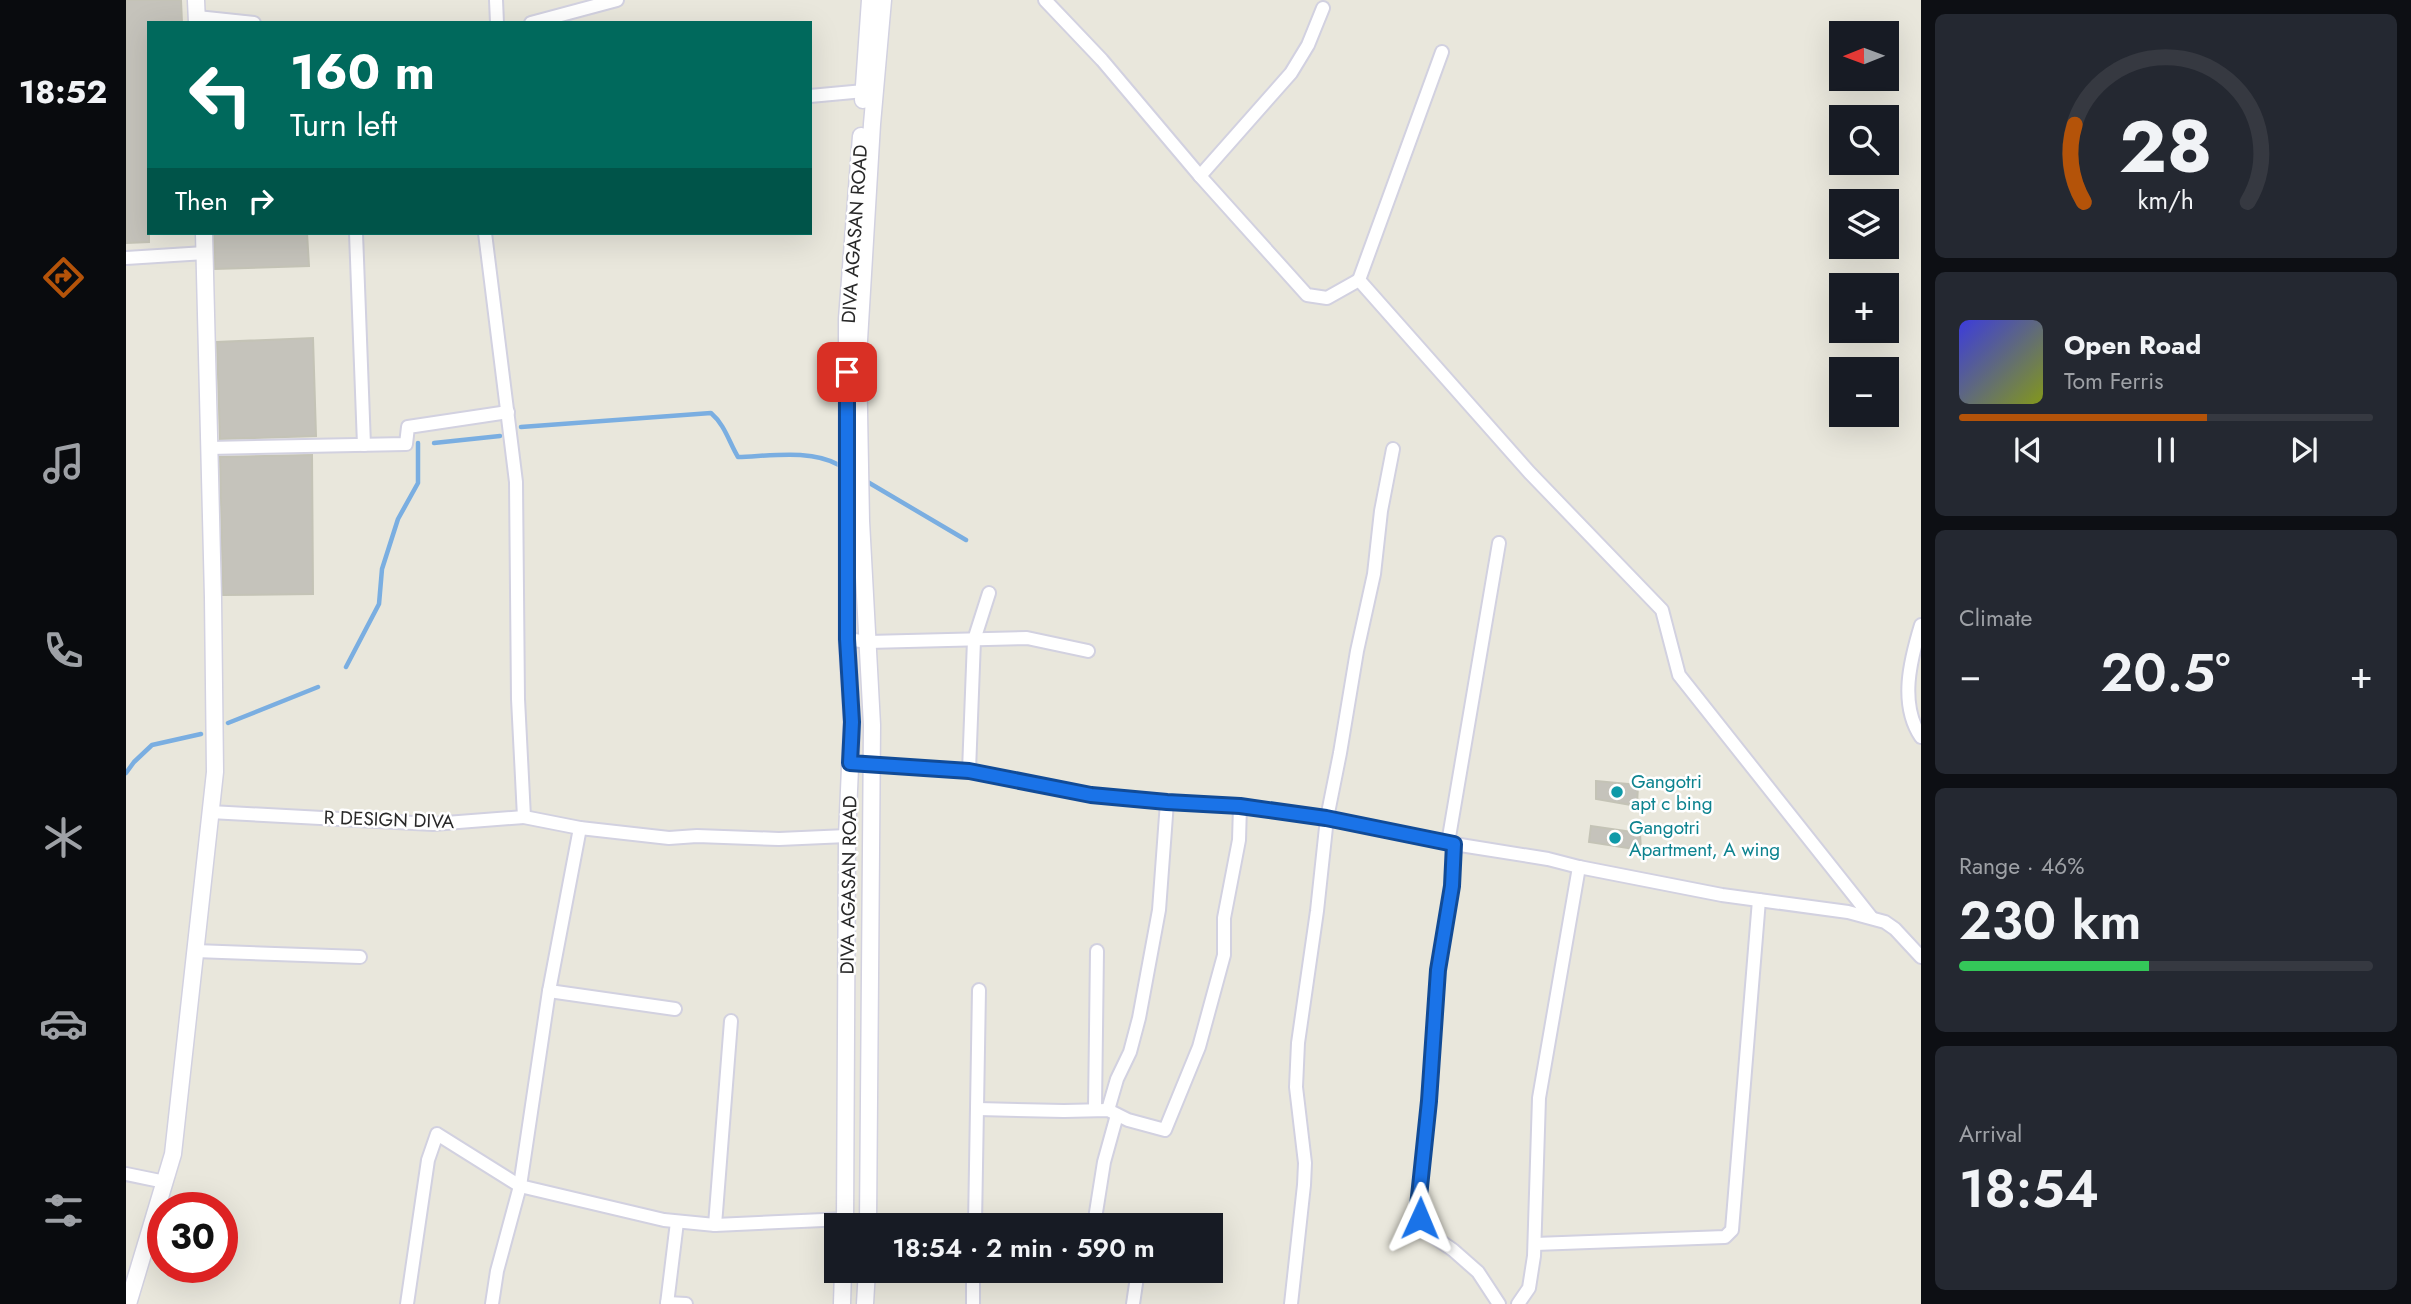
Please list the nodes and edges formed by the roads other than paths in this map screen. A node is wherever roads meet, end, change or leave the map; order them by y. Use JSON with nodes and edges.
{"nodes":[{"id":1,"x":197,"y":0,"type":"edge"},
{"id":2,"x":496,"y":0,"type":"edge"},
{"id":3,"x":617,"y":0,"type":"edge"},
{"id":4,"x":870,"y":0,"type":"edge"},
{"id":5,"x":883,"y":0,"type":"edge"},
{"id":6,"x":1045,"y":0,"type":"edge"},
{"id":7,"x":1323,"y":8,"type":"dead end"},
{"id":8,"x":197,"y":20,"type":"edge"},
{"id":9,"x":216,"y":21,"type":"edge"},
{"id":10,"x":497,"y":21,"type":"edge"},
{"id":11,"x":538,"y":21,"type":"edge"},
{"id":12,"x":1442,"y":52,"type":"dead end"},
{"id":13,"x":864,"y":91,"type":"junction"},
{"id":14,"x":812,"y":96,"type":"edge"},
{"id":15,"x":1200,"y":176,"type":"junction"},
{"id":16,"x":204,"y":235,"type":"edge"},
{"id":17,"x":356,"y":235,"type":"edge"},
{"id":18,"x":485,"y":235,"type":"edge"},
{"id":19,"x":205,"y":253,"type":"junction"},
{"id":20,"x":126,"y":258,"type":"edge"},
{"id":21,"x":1359,"y":280,"type":"junction"},
{"id":22,"x":508,"y":412,"type":"junction"},
{"id":23,"x":364,"y":445,"type":"junction"},
{"id":24,"x":209,"y":448,"type":"junction"},
{"id":25,"x":1393,"y":449,"type":"dead end"},
{"id":26,"x":1499,"y":543,"type":"dead end"},
{"id":27,"x":989,"y":593,"type":"dead end"},
{"id":28,"x":1921,"y":625,"type":"edge"},
{"id":29,"x":847,"y":639,"type":"junction"},
{"id":30,"x":974,"y":640,"type":"junction"},
{"id":31,"x":868,"y":642,"type":"junction"},
{"id":32,"x":1088,"y":651,"type":"dead end"},
{"id":33,"x":1921,"y":737,"type":"edge"},
{"id":34,"x":850,"y":763,"type":"junction"},
{"id":35,"x":872,"y":765,"type":"junction"},
{"id":36,"x":969,"y":771,"type":"junction"},
{"id":37,"x":1167,"y":802,"type":"junction"},
{"id":38,"x":1240,"y":806,"type":"junction"},
{"id":39,"x":210,"y":812,"type":"junction"},
{"id":40,"x":524,"y":817,"type":"junction"},
{"id":41,"x":1326,"y":818,"type":"junction"},
{"id":42,"x":580,"y":828,"type":"junction"},
{"id":43,"x":847,"y":836,"type":"junction"},
{"id":44,"x":1451,"y":843,"type":"junction"},
{"id":45,"x":1579,"y":867,"type":"junction"},
{"id":46,"x":1759,"y":900,"type":"junction"},
{"id":47,"x":1871,"y":917,"type":"junction"},
{"id":48,"x":195,"y":951,"type":"junction"},
{"id":49,"x":1097,"y":951,"type":"dead end"},
{"id":50,"x":360,"y":957,"type":"dead end"},
{"id":51,"x":1921,"y":957,"type":"edge"},
{"id":52,"x":979,"y":990,"type":"dead end"},
{"id":53,"x":549,"y":991,"type":"junction"},
{"id":54,"x":675,"y":1009,"type":"dead end"},
{"id":55,"x":731,"y":1021,"type":"dead end"},
{"id":56,"x":978,"y":1109,"type":"junction"},
{"id":57,"x":1107,"y":1111,"type":"junction"},
{"id":58,"x":126,"y":1174,"type":"edge"},
{"id":59,"x":165,"y":1182,"type":"junction"},
{"id":60,"x":520,"y":1186,"type":"junction"},
{"id":61,"x":845,"y":1213,"type":"edge"},
{"id":62,"x":867,"y":1213,"type":"edge"},
{"id":63,"x":975,"y":1213,"type":"edge"},
{"id":64,"x":1096,"y":1213,"type":"edge"},
{"id":65,"x":677,"y":1222,"type":"junction"},
{"id":66,"x":824,"y":1222,"type":"edge"},
{"id":67,"x":715,"y":1225,"type":"junction"},
{"id":68,"x":1535,"y":1244,"type":"junction"},
{"id":69,"x":843,"y":1283,"type":"edge"},
{"id":70,"x":866,"y":1283,"type":"edge"},
{"id":71,"x":973,"y":1283,"type":"edge"},
{"id":72,"x":1136,"y":1283,"type":"edge"},
{"id":73,"x":667,"y":1303,"type":"edge"},
{"id":74,"x":128,"y":1304,"type":"edge"},
{"id":75,"x":407,"y":1304,"type":"edge"},
{"id":76,"x":492,"y":1304,"type":"edge"},
{"id":77,"x":686,"y":1304,"type":"edge"},
{"id":78,"x":842,"y":1304,"type":"edge"},
{"id":79,"x":865,"y":1304,"type":"edge"},
{"id":80,"x":973,"y":1304,"type":"edge"},
{"id":81,"x":1133,"y":1304,"type":"edge"},
{"id":82,"x":1291,"y":1304,"type":"edge"},
{"id":83,"x":1499,"y":1304,"type":"edge"},
{"id":84,"x":1518,"y":1304,"type":"edge"}],
"edges":[{"from":1,"to":8,"type":"street"},
{"from":2,"to":10,"type":"street"},
{"from":3,"to":11,"type":"street"},
{"from":4,"to":13,"type":"street","name":"DIVA AGASAN ROAD"},
{"from":5,"to":31,"type":"street"},
{"from":6,"to":15,"type":"street"},
{"from":7,"to":15,"type":"street"},
{"from":8,"to":9,"type":"street"},
{"from":12,"to":21,"type":"street"},
{"from":13,"to":14,"type":"street"},
{"from":13,"to":29,"type":"street","name":"DIVA AGASAN ROAD"},
{"from":15,"to":21,"type":"street"},
{"from":16,"to":19,"type":"street"},
{"from":17,"to":23,"type":"street"},
{"from":18,"to":22,"type":"street"},
{"from":19,"to":20,"type":"street"},
{"from":19,"to":24,"type":"street"},
{"from":21,"to":47,"type":"street"},
{"from":22,"to":23,"type":"street"},
{"from":22,"to":40,"type":"street"},
{"from":23,"to":24,"type":"street"},
{"from":24,"to":39,"type":"street"},
{"from":25,"to":41,"type":"street"},
{"from":26,"to":44,"type":"street"},
{"from":27,"to":30,"type":"street"},
{"from":28,"to":33,"type":"street"},
{"from":29,"to":31,"type":"street"},
{"from":29,"to":34,"type":"street","name":"DIVA AGASAN ROAD"},
{"from":30,"to":31,"type":"street"},
{"from":30,"to":32,"type":"street"},
{"from":30,"to":36,"type":"street"},
{"from":31,"to":35,"type":"street"},
{"from":34,"to":35,"type":"street"},
{"from":34,"to":43,"type":"street","name":"DIVA AGASAN ROAD"},
{"from":35,"to":36,"type":"street"},
{"from":35,"to":62,"type":"street"},
{"from":36,"to":37,"type":"street"},
{"from":37,"to":38,"type":"street"},
{"from":37,"to":57,"type":"street"},
{"from":38,"to":41,"type":"street"},
{"from":38,"to":57,"type":"street"},
{"from":39,"to":40,"type":"street","name":"R DESIGN DIVA"},
{"from":39,"to":48,"type":"street"},
{"from":40,"to":42,"type":"street","name":"R DESIGN DIVA"},
{"from":41,"to":44,"type":"street"},
{"from":41,"to":82,"type":"street"},
{"from":42,"to":43,"type":"street","name":"R DESIGN DIVA"},
{"from":42,"to":53,"type":"street"},
{"from":43,"to":61,"type":"street","name":"DIVA AGASAN ROAD"},
{"from":44,"to":45,"type":"street"},
{"from":44,"to":83,"type":"street"},
{"from":45,"to":46,"type":"street"},
{"from":45,"to":68,"type":"street"},
{"from":46,"to":47,"type":"street"},
{"from":46,"to":68,"type":"street"},
{"from":47,"to":51,"type":"street"},
{"from":48,"to":50,"type":"street"},
{"from":48,"to":59,"type":"street"},
{"from":49,"to":57,"type":"street"},
{"from":52,"to":56,"type":"street"},
{"from":53,"to":54,"type":"street"},
{"from":53,"to":60,"type":"street"},
{"from":55,"to":67,"type":"street"},
{"from":56,"to":57,"type":"street"},
{"from":56,"to":63,"type":"street"},
{"from":57,"to":64,"type":"street"},
{"from":58,"to":59,"type":"street"},
{"from":59,"to":74,"type":"street"},
{"from":60,"to":65,"type":"street"},
{"from":60,"to":75,"type":"street"},
{"from":60,"to":76,"type":"street"},
{"from":65,"to":67,"type":"street"},
{"from":65,"to":73,"type":"street"},
{"from":66,"to":67,"type":"street"},
{"from":68,"to":84,"type":"street"},
{"from":69,"to":78,"type":"street"},
{"from":70,"to":79,"type":"street"},
{"from":71,"to":80,"type":"street"},
{"from":72,"to":81,"type":"street"},
{"from":73,"to":77,"type":"street"}]}
